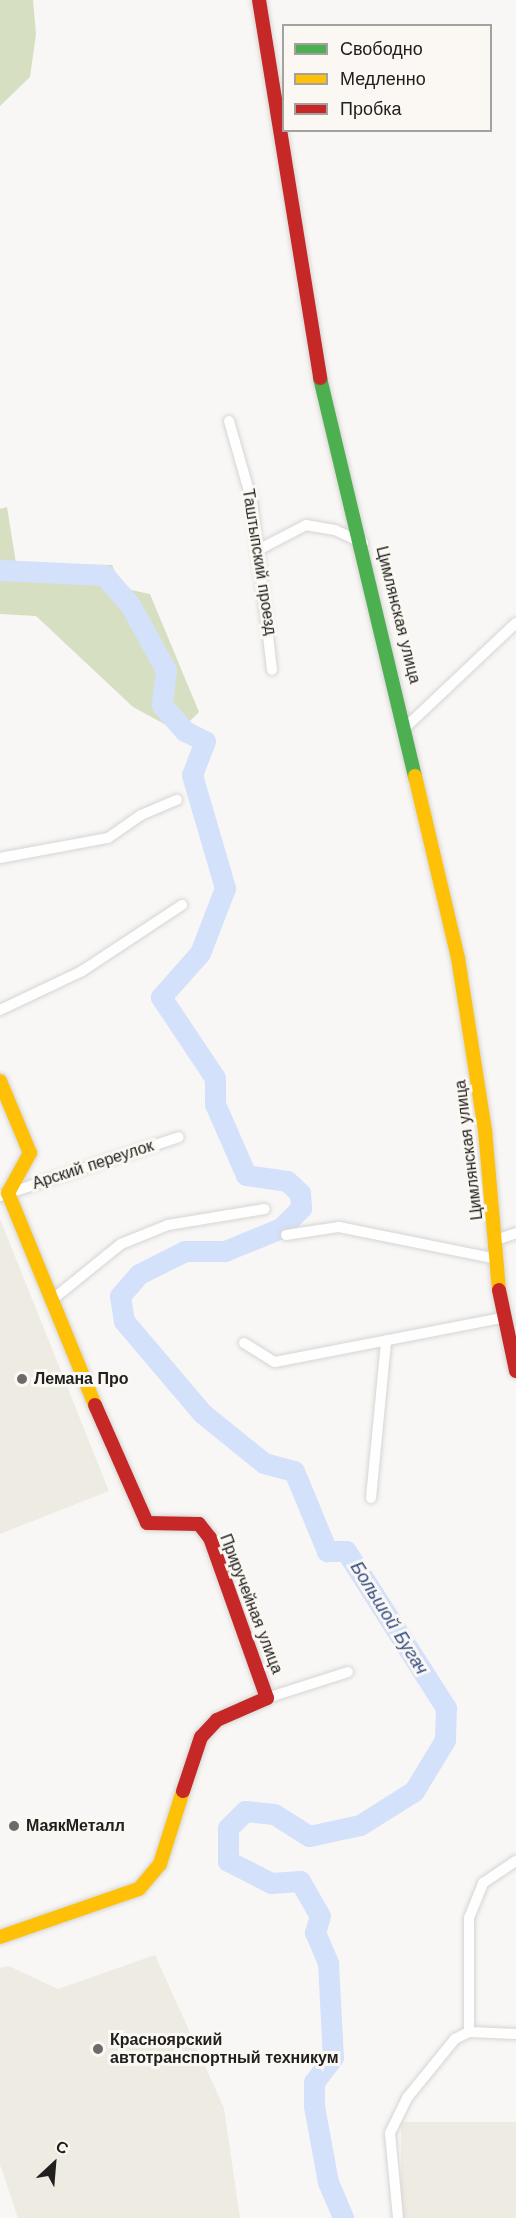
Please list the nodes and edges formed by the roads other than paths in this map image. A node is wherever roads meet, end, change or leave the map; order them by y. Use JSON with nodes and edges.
{"nodes":[{"id":1,"x":258,"y":0,"type":"edge"},
{"id":2,"x":229,"y":421,"type":"dead end"},
{"id":3,"x":363,"y":543,"type":"junction"},
{"id":4,"x":258,"y":550,"type":"junction"},
{"id":5,"x":516,"y":623,"type":"edge"},
{"id":6,"x":511,"y":629,"type":"edge"},
{"id":7,"x":272,"y":670,"type":"dead end"},
{"id":8,"x":407,"y":726,"type":"junction"},
{"id":9,"x":177,"y":800,"type":"dead end"},
{"id":10,"x":0,"y":858,"type":"edge"},
{"id":11,"x":182,"y":905,"type":"dead end"},
{"id":12,"x":0,"y":1010,"type":"edge"},
{"id":13,"x":0,"y":1081,"type":"edge"},
{"id":14,"x":178,"y":1137,"type":"dead end"},
{"id":15,"x":4,"y":1195,"type":"edge"},
{"id":16,"x":265,"y":1209,"type":"dead end"},
{"id":17,"x":516,"y":1233,"type":"edge"},
{"id":18,"x":286,"y":1235,"type":"dead end"},
{"id":19,"x":496,"y":1240,"type":"junction"},
{"id":20,"x":493,"y":1258,"type":"junction"},
{"id":21,"x":53,"y":1299,"type":"junction"},
{"id":22,"x":501,"y":1318,"type":"junction"},
{"id":23,"x":386,"y":1341,"type":"junction"},
{"id":24,"x":244,"y":1343,"type":"dead end"},
{"id":25,"x":516,"y":1371,"type":"edge"},
{"id":26,"x":371,"y":1498,"type":"dead end"},
{"id":27,"x":348,"y":1672,"type":"dead end"},
{"id":28,"x":267,"y":1698,"type":"junction"},
{"id":29,"x":516,"y":1861,"type":"edge"},
{"id":30,"x":0,"y":1937,"type":"edge"},
{"id":31,"x":470,"y":2032,"type":"junction"},
{"id":32,"x":516,"y":2034,"type":"edge"},
{"id":33,"x":398,"y":2218,"type":"edge"}],
"edges":[{"from":1,"to":3,"type":"street","name":"Цимлянская улица"},
{"from":2,"to":4,"type":"street","name":"Таштыпский проезд"},
{"from":3,"to":4,"type":"street"},
{"from":3,"to":8,"type":"street","name":"Цимлянская улица"},
{"from":4,"to":7,"type":"street","name":"Таштыпский проезд"},
{"from":5,"to":6,"type":"street"},
{"from":6,"to":8,"type":"street"},
{"from":8,"to":19,"type":"street","name":"Цимлянская улица"},
{"from":9,"to":10,"type":"street"},
{"from":11,"to":12,"type":"street"},
{"from":13,"to":15,"type":"street"},
{"from":14,"to":15,"type":"street","name":"Арский переулок"},
{"from":15,"to":21,"type":"street","name":"Приручейная улица"},
{"from":16,"to":21,"type":"street"},
{"from":17,"to":19,"type":"street"},
{"from":18,"to":20,"type":"street"},
{"from":19,"to":20,"type":"street","name":"Цимлянская улица"},
{"from":20,"to":22,"type":"street","name":"Цимлянская улица"},
{"from":21,"to":28,"type":"street","name":"Приручейная улица"},
{"from":22,"to":23,"type":"street"},
{"from":22,"to":25,"type":"street","name":"Цимлянская улица"},
{"from":23,"to":24,"type":"street"},
{"from":23,"to":26,"type":"street"},
{"from":27,"to":28,"type":"street"},
{"from":28,"to":30,"type":"street","name":"Приручейная улица"},
{"from":29,"to":31,"type":"street"},
{"from":31,"to":32,"type":"street"},
{"from":31,"to":33,"type":"street"}]}
